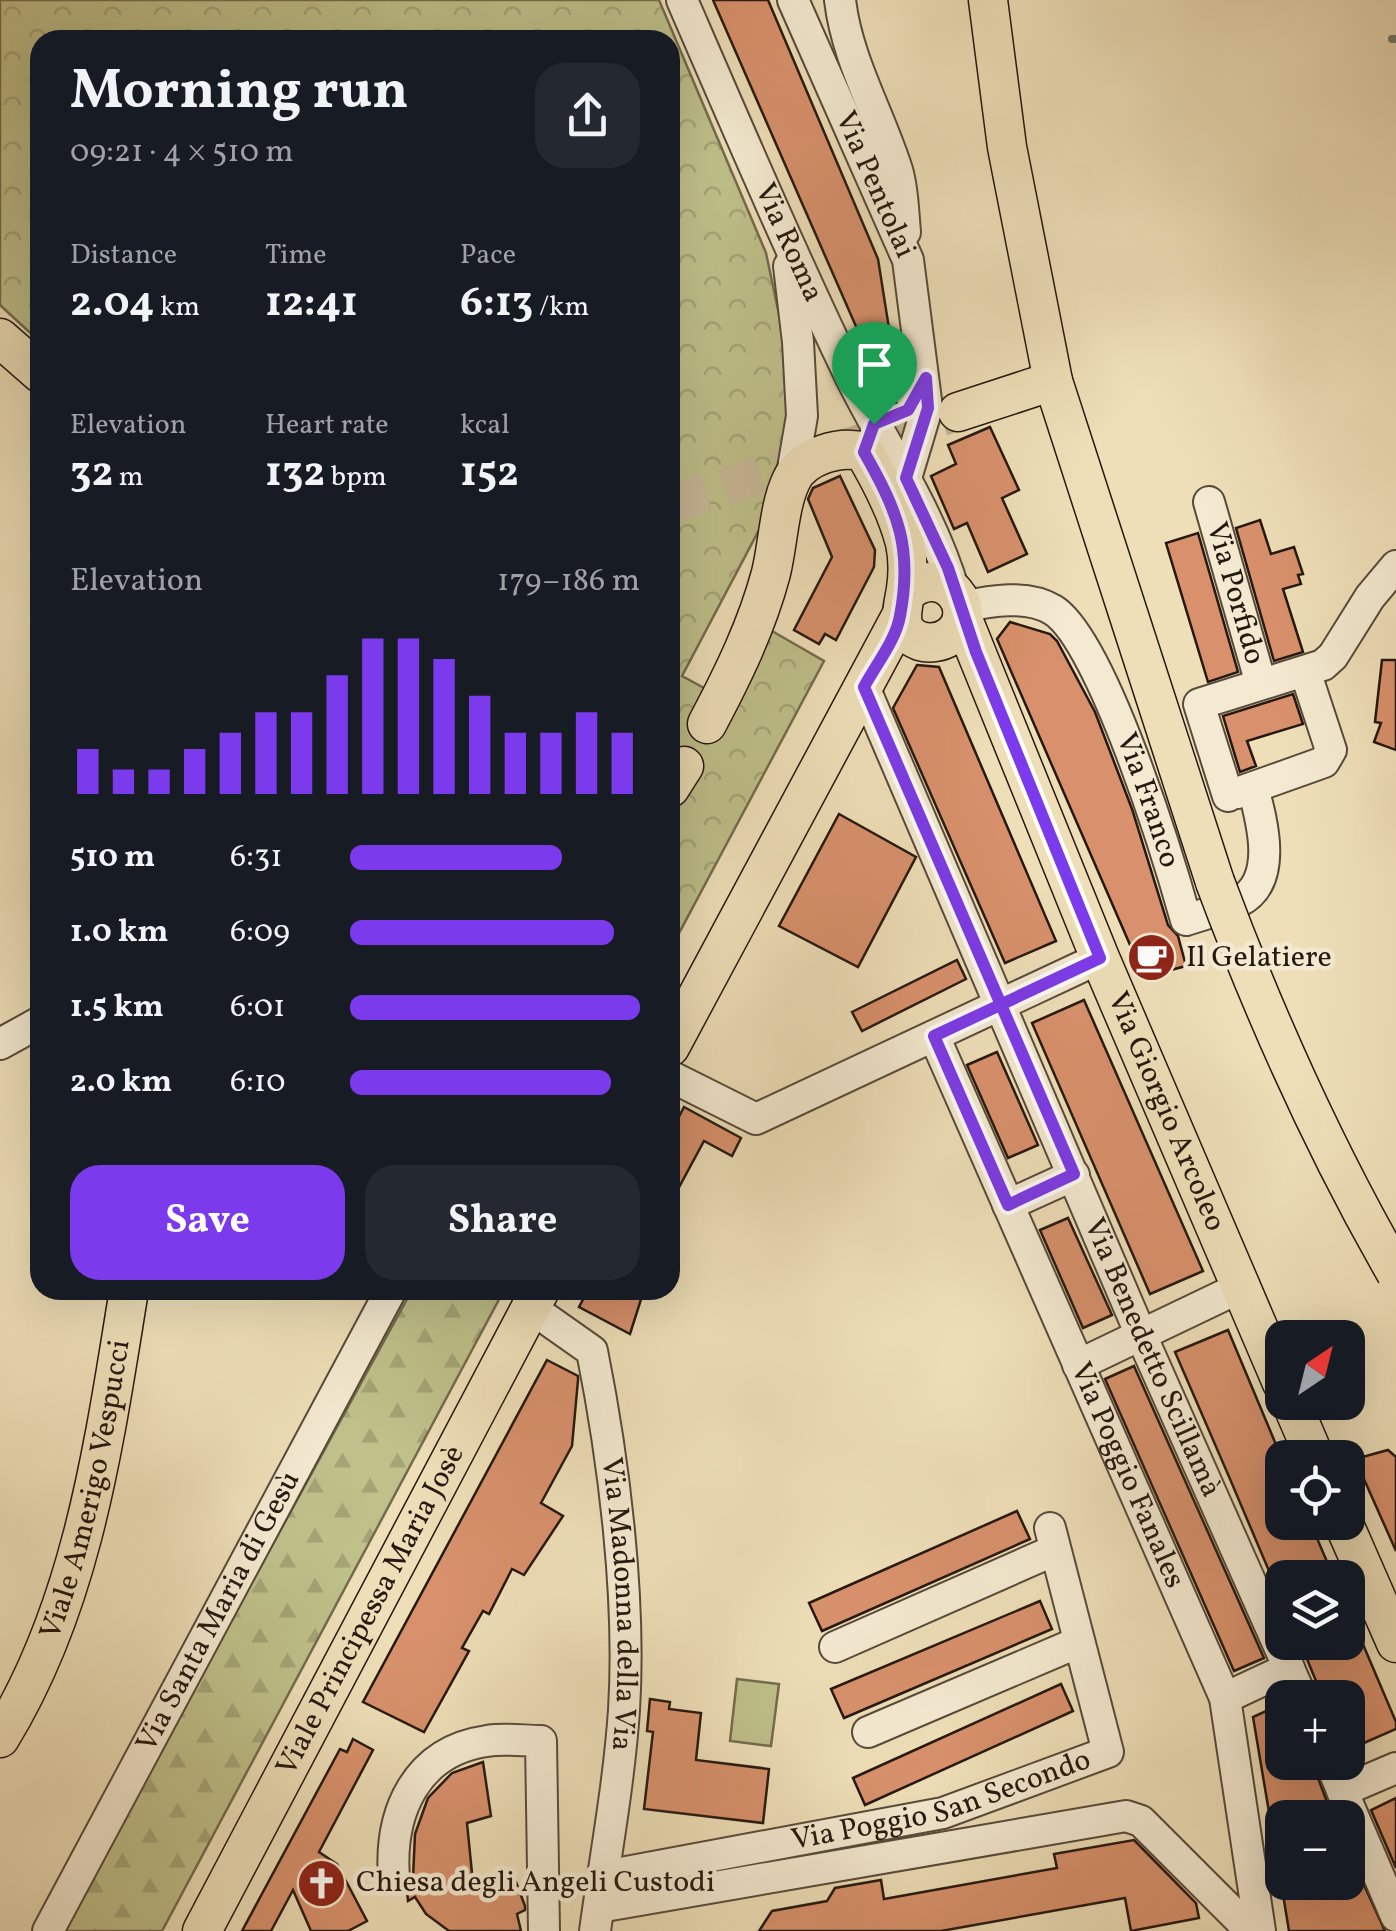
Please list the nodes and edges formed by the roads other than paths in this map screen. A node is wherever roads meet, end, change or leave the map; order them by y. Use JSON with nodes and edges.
{"nodes":[{"id":1,"x":682,"y":0,"type":"edge"},
{"id":2,"x":793,"y":0,"type":"edge"},
{"id":3,"x":840,"y":0,"type":"edge"},
{"id":4,"x":988,"y":0,"type":"edge"},
{"id":5,"x":786,"y":243,"type":"junction"},
{"id":6,"x":908,"y":260,"type":"junction"},
{"id":7,"x":0,"y":338,"type":"edge"},
{"id":8,"x":30,"y":364,"type":"edge"},
{"id":9,"x":926,"y":378,"type":"junction"},
{"id":10,"x":1053,"y":381,"type":"junction"},
{"id":11,"x":958,"y":412,"type":"tunnel mouth"},
{"id":12,"x":869,"y":438,"type":"junction"},
{"id":13,"x":906,"y":478,"type":"junction"},
{"id":14,"x":791,"y":480,"type":"junction"},
{"id":15,"x":1209,"y":502,"type":"dead end"},
{"id":16,"x":1396,"y":566,"type":"edge"},
{"id":17,"x":960,"y":605,"type":"junction"},
{"id":18,"x":903,"y":606,"type":"junction"},
{"id":19,"x":1305,"y":671,"type":"junction"},
{"id":20,"x":1261,"y":684,"type":"junction"},
{"id":21,"x":864,"y":687,"type":"junction"},
{"id":22,"x":708,"y":724,"type":"dead end"},
{"id":23,"x":1240,"y":792,"type":"junction"},
{"id":24,"x":1192,"y":808,"type":"junction"},
{"id":25,"x":1100,"y":958,"type":"junction"},
{"id":26,"x":999,"y":1006,"type":"junction"},
{"id":27,"x":30,"y":1028,"type":"edge"},
{"id":28,"x":680,"y":1028,"type":"edge"},
{"id":29,"x":934,"y":1036,"type":"junction"},
{"id":30,"x":0,"y":1044,"type":"edge"},
{"id":31,"x":680,"y":1081,"type":"edge"},
{"id":32,"x":1074,"y":1174,"type":"junction"},
{"id":33,"x":1008,"y":1205,"type":"junction"},
{"id":34,"x":1396,"y":1273,"type":"edge"},
{"id":35,"x":1241,"y":1287,"type":"junction"},
{"id":36,"x":127,"y":1300,"type":"edge"},
{"id":37,"x":387,"y":1300,"type":"edge"},
{"id":38,"x":535,"y":1300,"type":"edge"},
{"id":39,"x":537,"y":1300,"type":"edge"},
{"id":40,"x":1141,"y":1334,"type":"junction"},
{"id":41,"x":1265,"y":1343,"type":"edge"},
{"id":42,"x":1078,"y":1365,"type":"junction"},
{"id":43,"x":1351,"y":1540,"type":"edge"},
{"id":44,"x":1078,"y":1642,"type":"junction"},
{"id":45,"x":1396,"y":1644,"type":"edge"},
{"id":46,"x":835,"y":1648,"type":"dead end"},
{"id":47,"x":1289,"y":1668,"type":"junction"},
{"id":48,"x":1294,"y":1680,"type":"edge"},
{"id":49,"x":1224,"y":1698,"type":"junction"},
{"id":50,"x":868,"y":1732,"type":"dead end"},
{"id":51,"x":0,"y":1738,"type":"edge"},
{"id":52,"x":1396,"y":1768,"type":"edge"},
{"id":53,"x":1337,"y":1780,"type":"edge"},
{"id":54,"x":1342,"y":1791,"type":"junction"},
{"id":55,"x":605,"y":1876,"type":"junction"},
{"id":56,"x":394,"y":1878,"type":"dead end"},
{"id":57,"x":1396,"y":1916,"type":"edge"},
{"id":58,"x":597,"y":1919,"type":"edge"},
{"id":59,"x":48,"y":1931,"type":"edge"},
{"id":60,"x":202,"y":1931,"type":"edge"},
{"id":61,"x":544,"y":1931,"type":"edge"},
{"id":62,"x":1251,"y":1931,"type":"edge"},
{"id":63,"x":1260,"y":1931,"type":"edge"}],
"edges":[{"from":1,"to":5,"type":"street","name":"Via Roma"},
{"from":2,"to":6,"type":"street","name":"Via Pentolai"},
{"from":3,"to":6,"type":"street"},
{"from":4,"to":10,"type":"main road"},
{"from":5,"to":12,"type":"street","name":"Via Roma"},
{"from":5,"to":14,"type":"street"},
{"from":6,"to":9,"type":"street","name":"Via Pentolai"},
{"from":7,"to":8,"type":"main road"},
{"from":9,"to":12,"type":"street"},
{"from":9,"to":13,"type":"street","name":"Via Pentolai"},
{"from":10,"to":11,"type":"main road"},
{"from":10,"to":24,"type":"main road"},
{"from":12,"to":13,"type":"street","name":"Via Roma"},
{"from":12,"to":14,"type":"main road"},
{"from":12,"to":18,"type":"main road"},
{"from":13,"to":17,"type":"street","name":"Via Roma"},
{"from":14,"to":22,"type":"main road"},
{"from":15,"to":20,"type":"street","name":"Via Porfido"},
{"from":16,"to":19,"type":"street"},
{"from":17,"to":18,"type":"main road"},
{"from":17,"to":18,"type":"main road"},
{"from":17,"to":23,"type":"street","name":"Via Franco"},
{"from":17,"to":25,"type":"main road","name":"Via Giorgio Arcoleo"},
{"from":18,"to":21,"type":"main road"},
{"from":19,"to":20,"type":"street"},
{"from":19,"to":23,"type":"street"},
{"from":20,"to":23,"type":"street"},
{"from":21,"to":26,"type":"street","name":"Via Benedetto Scillamà"},
{"from":21,"to":28,"type":"main road"},
{"from":23,"to":24,"type":"street"},
{"from":24,"to":34,"type":"main road","bridge":true},
{"from":25,"to":26,"type":"street"},
{"from":25,"to":35,"type":"main road","name":"Via Giorgio Arcoleo"},
{"from":26,"to":29,"type":"street"},
{"from":26,"to":32,"type":"street","name":"Via Benedetto Scillamà"},
{"from":27,"to":30,"type":"street"},
{"from":29,"to":31,"type":"street"},
{"from":29,"to":33,"type":"street","name":"Via Poggio Fanales"},
{"from":32,"to":33,"type":"street"},
{"from":32,"to":40,"type":"street","name":"Via Benedetto Scillamà"},
{"from":33,"to":42,"type":"street","name":"Via Poggio Fanales"},
{"from":35,"to":40,"type":"street"},
{"from":35,"to":41,"type":"main road","name":"Via Giorgio Arcoleo"},
{"from":36,"to":51,"type":"main road","name":"Viale Amerigo Vespucci"},
{"from":37,"to":59,"type":"street","name":"Via Santa Maria di Gesù"},
{"from":38,"to":60,"type":"main road","name":"Viale Principessa Maria Josè"},
{"from":39,"to":55,"type":"street","name":"Via Madonna della Via"},
{"from":40,"to":42,"type":"street"},
{"from":40,"to":47,"type":"street","name":"Via Benedetto Scillamà"},
{"from":42,"to":49,"type":"street","name":"Via Poggio Fanales"},
{"from":43,"to":45,"type":"main road"},
{"from":44,"to":46,"type":"street","name":"Via Poggio San Secondo"},
{"from":44,"to":50,"type":"street"},
{"from":44,"to":55,"type":"street","name":"Via Poggio San Secondo"},
{"from":47,"to":48,"type":"street","name":"Via Benedetto Scillamà"},
{"from":47,"to":49,"type":"street"},
{"from":49,"to":63,"type":"street","name":"Via Poggio Fanales"},
{"from":52,"to":54,"type":"street"},
{"from":53,"to":54,"type":"street"},
{"from":54,"to":57,"type":"street"},
{"from":55,"to":58,"type":"street","name":"Via Madonna della Via"},
{"from":56,"to":61,"type":"street"},
{"from":58,"to":62,"type":"street"}]}
